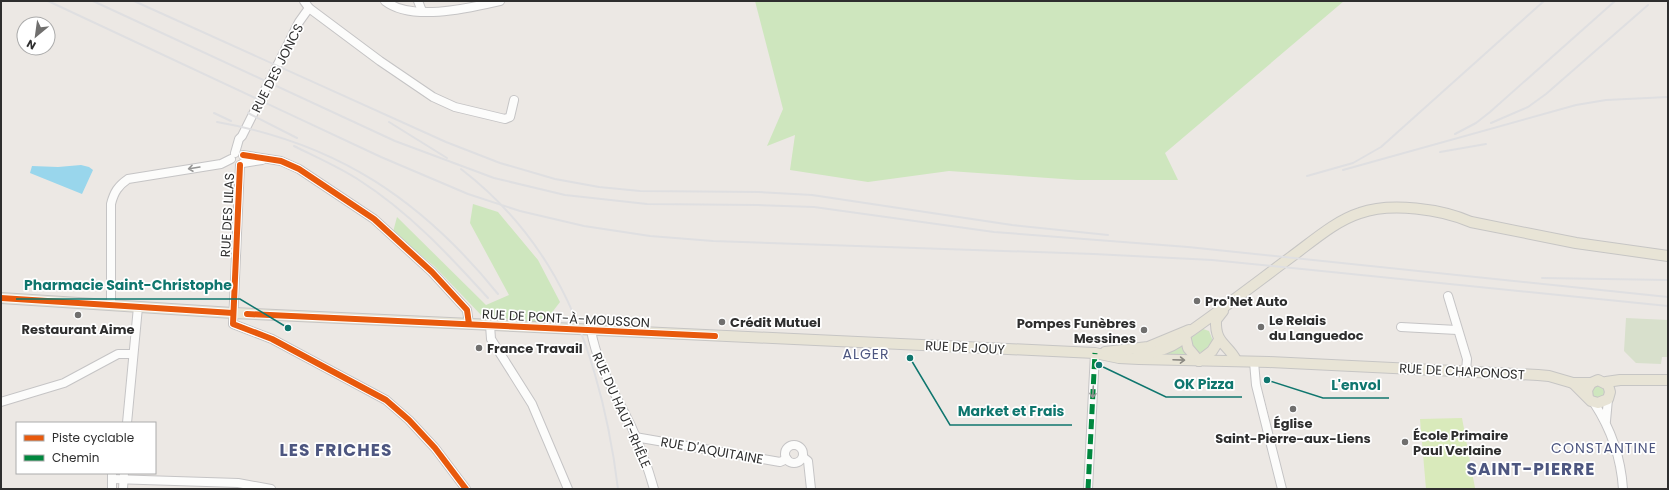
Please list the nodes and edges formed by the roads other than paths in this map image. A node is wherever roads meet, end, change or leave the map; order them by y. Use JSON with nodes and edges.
{"nodes":[{"id":1,"x":385,"y":1,"type":"edge"},
{"id":2,"x":418,"y":1,"type":"edge"},
{"id":3,"x":500,"y":1,"type":"edge"},
{"id":4,"x":306,"y":4,"type":"edge"},
{"id":5,"x":422,"y":12,"type":"junction"},
{"id":6,"x":514,"y":100,"type":"dead end"},
{"id":7,"x":239,"y":158,"type":"junction"},
{"id":8,"x":1668,"y":256,"type":"edge"},
{"id":9,"x":1240,"y":295,"type":"junction"},
{"id":10,"x":1448,"y":296,"type":"dead end"},
{"id":11,"x":1,"y":298,"type":"edge"},
{"id":12,"x":111,"y":305,"type":"junction"},
{"id":13,"x":138,"y":307,"type":"junction"},
{"id":14,"x":233,"y":313,"type":"junction"},
{"id":15,"x":469,"y":324,"type":"junction"},
{"id":16,"x":490,"y":325,"type":"junction"},
{"id":17,"x":1401,"y":327,"type":"dead end"},
{"id":18,"x":1193,"y":329,"type":"junction"},
{"id":19,"x":591,"y":330,"type":"junction"},
{"id":20,"x":1457,"y":330,"type":"junction"},
{"id":21,"x":715,"y":336,"type":"joint"},
{"id":22,"x":1218,"y":341,"type":"junction"},
{"id":23,"x":1095,"y":353,"type":"junction"},
{"id":24,"x":133,"y":354,"type":"junction"},
{"id":25,"x":1119,"y":358,"type":"junction"},
{"id":26,"x":1159,"y":359,"type":"joint"},
{"id":27,"x":1199,"y":360,"type":"junction"},
{"id":28,"x":1244,"y":362,"type":"junction"},
{"id":29,"x":1466,"y":371,"type":"junction"},
{"id":30,"x":1668,"y":380,"type":"edge"},
{"id":31,"x":1626,"y":381,"type":"junction"},
{"id":32,"x":1606,"y":382,"type":"junction"},
{"id":33,"x":1590,"y":383,"type":"junction"},
{"id":34,"x":1573,"y":384,"type":"junction"},
{"id":35,"x":1609,"y":397,"type":"junction"},
{"id":36,"x":1591,"y":400,"type":"junction"},
{"id":37,"x":1,"y":402,"type":"edge"},
{"id":38,"x":127,"y":422,"type":"edge"},
{"id":39,"x":1606,"y":422,"type":"junction"},
{"id":40,"x":636,"y":437,"type":"junction"},
{"id":41,"x":803,"y":457,"type":"junction"},
{"id":42,"x":787,"y":459,"type":"junction"},
{"id":43,"x":112,"y":476,"type":"edge"},
{"id":44,"x":124,"y":476,"type":"edge"},
{"id":45,"x":193,"y":486,"type":"edge"},
{"id":46,"x":112,"y":489,"type":"edge"},
{"id":47,"x":122,"y":489,"type":"edge"},
{"id":48,"x":271,"y":489,"type":"edge"},
{"id":49,"x":466,"y":489,"type":"edge"},
{"id":50,"x":568,"y":489,"type":"edge"},
{"id":51,"x":654,"y":489,"type":"edge"},
{"id":52,"x":812,"y":489,"type":"edge"},
{"id":53,"x":1088,"y":489,"type":"edge"},
{"id":54,"x":1282,"y":489,"type":"edge"},
{"id":55,"x":1623,"y":489,"type":"edge"}],
"edges":[{"from":1,"to":5,"type":"street"},
{"from":2,"to":5,"type":"street"},
{"from":3,"to":5,"type":"street"},
{"from":4,"to":6,"type":"street"},
{"from":4,"to":7,"type":"street","name":"RUE DES JONCS"},
{"from":7,"to":12,"type":"street","one_way":true},
{"from":7,"to":14,"type":"street","name":"RUE DES LILAS"},
{"from":7,"to":15,"type":"street"},
{"from":8,"to":9,"type":"main road","name":"RUE DE JOUY"},
{"from":9,"to":18,"type":"main road","name":"RUE DE JOUY"},
{"from":9,"to":22,"type":"main road"},
{"from":10,"to":20,"type":"street"},
{"from":11,"to":12,"type":"main road","name":"RUE DE PONT-À-MOUSSON"},
{"from":12,"to":13,"type":"main road","name":"RUE DE PONT-À-MOUSSON"},
{"from":13,"to":14,"type":"main road","name":"RUE DE PONT-À-MOUSSON"},
{"from":13,"to":24,"type":"street"},
{"from":14,"to":15,"type":"main road","name":"RUE DE PONT-À-MOUSSON"},
{"from":14,"to":49,"type":"street"},
{"from":15,"to":16,"type":"main road","name":"RUE DE PONT-À-MOUSSON"},
{"from":16,"to":19,"type":"main road","name":"RUE DE PONT-À-MOUSSON"},
{"from":16,"to":50,"type":"street"},
{"from":17,"to":20,"type":"street"},
{"from":18,"to":22,"type":"main road"},
{"from":18,"to":23,"type":"main road"},
{"from":18,"to":25,"type":"main road","name":"RUE DE JOUY"},
{"from":18,"to":27,"type":"main road"},
{"from":19,"to":21,"type":"main road","name":"RUE DE PONT-À-MOUSSON"},
{"from":19,"to":40,"type":"street","name":"RUE DU HAUT-RHÊLE"},
{"from":20,"to":29,"type":"street"},
{"from":21,"to":23,"type":"main road","name":"RUE DE JOUY"},
{"from":22,"to":27,"type":"main road"},
{"from":22,"to":28,"type":"main road"},
{"from":23,"to":25,"type":"main road","name":"RUE DE JOUY"},
{"from":23,"to":53,"type":"street","one_way":true},
{"from":24,"to":37,"type":"street"},
{"from":24,"to":38,"type":"street"},
{"from":25,"to":26,"type":"main road","name":"RUE DE JOUY"},
{"from":26,"to":27,"type":"main road","name":"RUE DE CHAPONOST","one_way":true},
{"from":27,"to":28,"type":"main road","name":"RUE DE CHAPONOST"},
{"from":28,"to":29,"type":"main road","name":"RUE DE CHAPONOST"},
{"from":28,"to":54,"type":"street"},
{"from":29,"to":34,"type":"main road","name":"RUE DE CHAPONOST"},
{"from":30,"to":31,"type":"main road"},
{"from":31,"to":32,"type":"main road"},
{"from":31,"to":35,"type":"main road"},
{"from":32,"to":33,"type":"main road"},
{"from":32,"to":35,"type":"main road"},
{"from":33,"to":34,"type":"main road","name":"RUE DE CHAPONOST"},
{"from":33,"to":36,"type":"main road"},
{"from":34,"to":36,"type":"main road","name":"RUE DE CHAPONOST"},
{"from":35,"to":36,"type":"main road"},
{"from":35,"to":39,"type":"street"},
{"from":36,"to":39,"type":"street"},
{"from":39,"to":55,"type":"street"},
{"from":40,"to":42,"type":"street","name":"RUE D'AQUITAINE"},
{"from":40,"to":51,"type":"street","name":"RUE DU HAUT-RHÊLE"},
{"from":41,"to":42,"type":"street","name":"RUE D'AQUITAINE"},
{"from":41,"to":42,"type":"street"},
{"from":41,"to":52,"type":"street"},
{"from":43,"to":44,"type":"street"},
{"from":43,"to":46,"type":"street"},
{"from":44,"to":45,"type":"street"},
{"from":44,"to":47,"type":"street"},
{"from":45,"to":48,"type":"street"}]}
